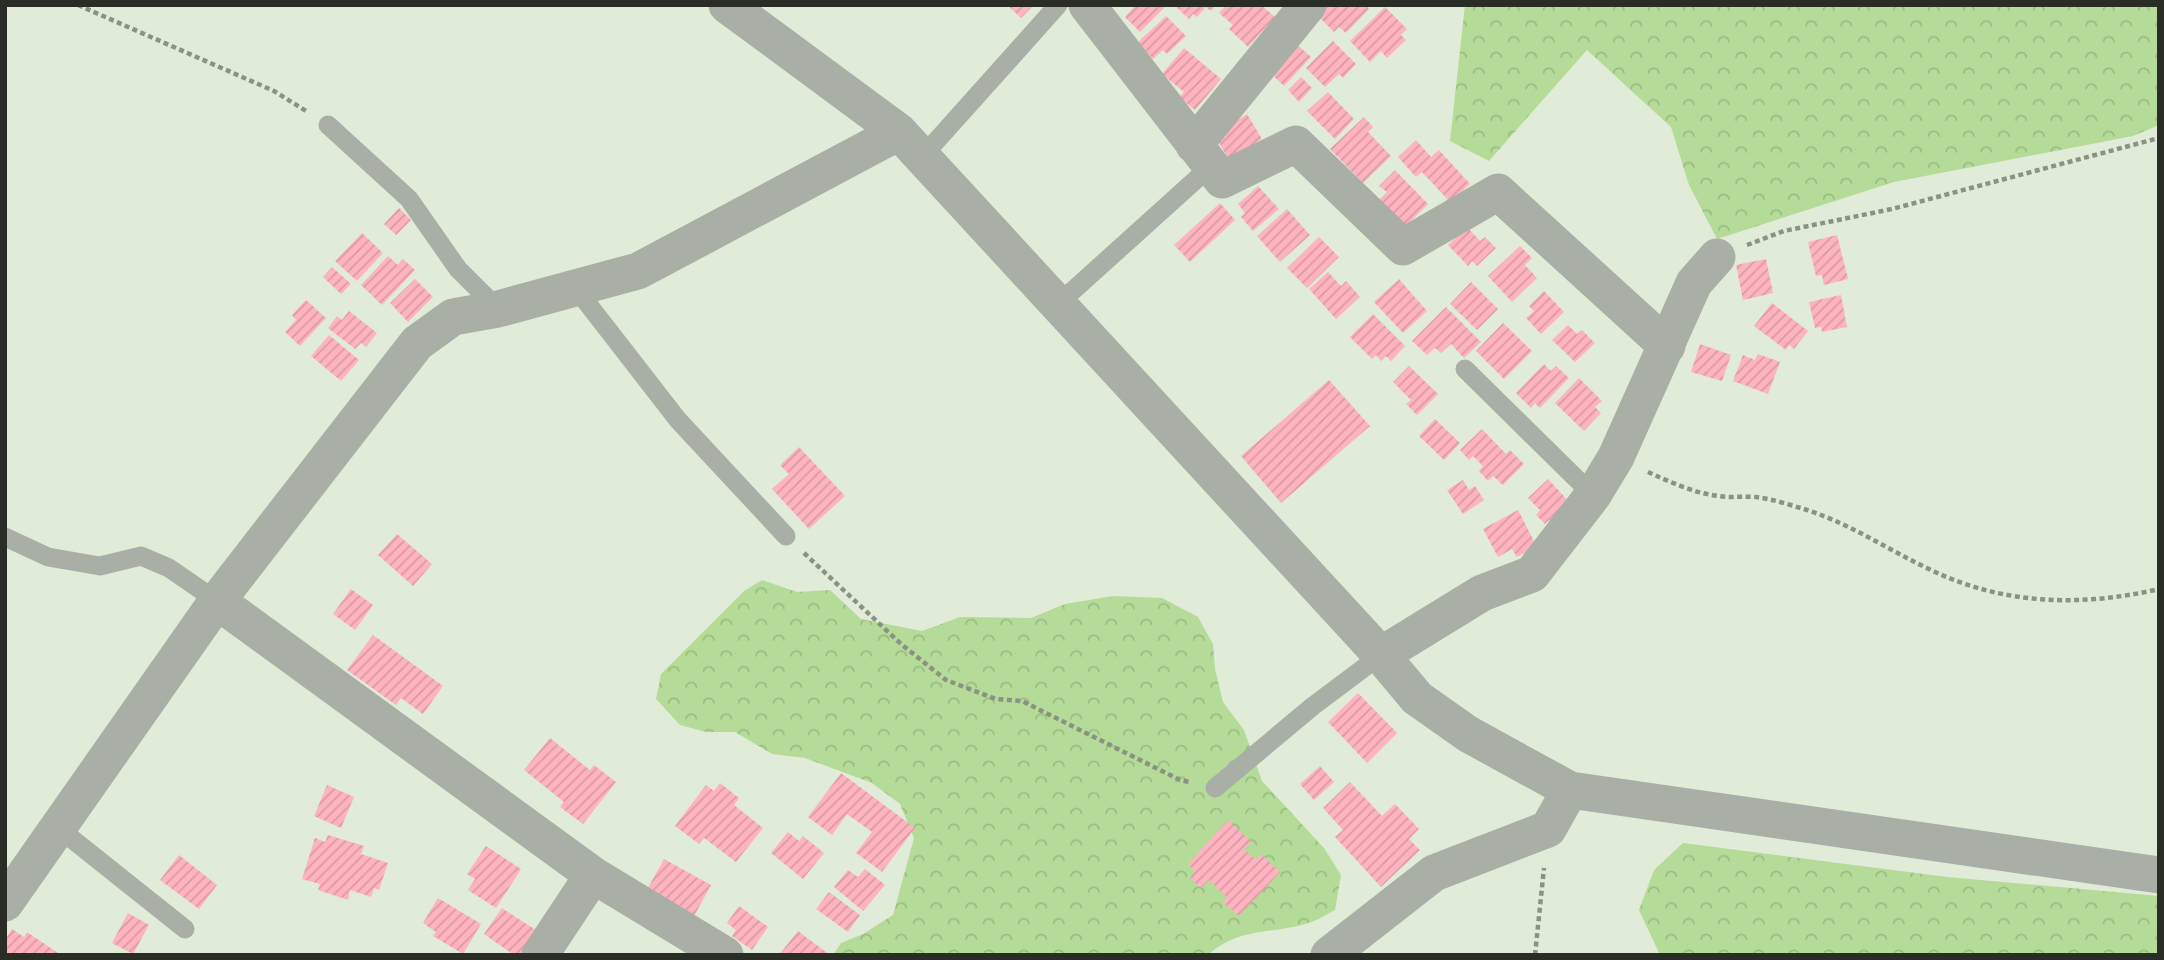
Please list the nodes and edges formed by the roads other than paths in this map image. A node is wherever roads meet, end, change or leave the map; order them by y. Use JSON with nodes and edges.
{"nodes":[{"id":1,"x":727,"y":5,"type":"edge"},
{"id":2,"x":1058,"y":5,"type":"edge"},
{"id":3,"x":1087,"y":5,"type":"edge"},
{"id":4,"x":1308,"y":5,"type":"edge"},
{"id":5,"x":328,"y":125,"type":"road end"},
{"id":6,"x":910,"y":145,"type":"junction"},
{"id":7,"x":1202,"y":156,"type":"junction"},
{"id":8,"x":1717,"y":257,"type":"road end"},
{"id":9,"x":574,"y":286,"type":"junction"},
{"id":10,"x":1058,"y":304,"type":"junction"},
{"id":11,"x":498,"y":309,"type":"junction"},
{"id":12,"x":1667,"y":346,"type":"junction"},
{"id":13,"x":1465,"y":369,"type":"dead end"},
{"id":14,"x":1593,"y":495,"type":"junction"},
{"id":15,"x":786,"y":536,"type":"road end"},
{"id":16,"x":5,"y":537,"type":"edge"},
{"id":17,"x":217,"y":601,"type":"junction"},
{"id":18,"x":1381,"y":655,"type":"junction"},
{"id":19,"x":1215,"y":788,"type":"road end"},
{"id":20,"x":1570,"y":790,"type":"junction"},
{"id":21,"x":57,"y":827,"type":"junction"},
{"id":22,"x":593,"y":875,"type":"junction"},
{"id":23,"x":2159,"y":875,"type":"edge"},
{"id":24,"x":5,"y":903,"type":"edge"},
{"id":25,"x":185,"y":929,"type":"dead end"},
{"id":26,"x":540,"y":955,"type":"edge"},
{"id":27,"x":725,"y":955,"type":"edge"},
{"id":28,"x":1329,"y":955,"type":"edge"}],
"edges":[{"from":1,"to":6,"type":"street"},
{"from":2,"to":6,"type":"lane"},
{"from":3,"to":7,"type":"street"},
{"from":4,"to":7,"type":"street"},
{"from":5,"to":11,"type":"lane"},
{"from":6,"to":9,"type":"street"},
{"from":6,"to":10,"type":"street"},
{"from":7,"to":10,"type":"lane"},
{"from":7,"to":12,"type":"street"},
{"from":8,"to":12,"type":"street"},
{"from":9,"to":11,"type":"street"},
{"from":9,"to":15,"type":"lane"},
{"from":10,"to":18,"type":"street"},
{"from":11,"to":17,"type":"street"},
{"from":12,"to":14,"type":"street"},
{"from":13,"to":14,"type":"lane"},
{"from":14,"to":18,"type":"street"},
{"from":16,"to":17,"type":"lane"},
{"from":17,"to":21,"type":"street"},
{"from":17,"to":22,"type":"street"},
{"from":18,"to":19,"type":"lane"},
{"from":18,"to":20,"type":"street"},
{"from":20,"to":23,"type":"street"},
{"from":20,"to":28,"type":"street"},
{"from":21,"to":24,"type":"street"},
{"from":21,"to":25,"type":"lane"},
{"from":22,"to":26,"type":"street"},
{"from":22,"to":27,"type":"street"}]}
